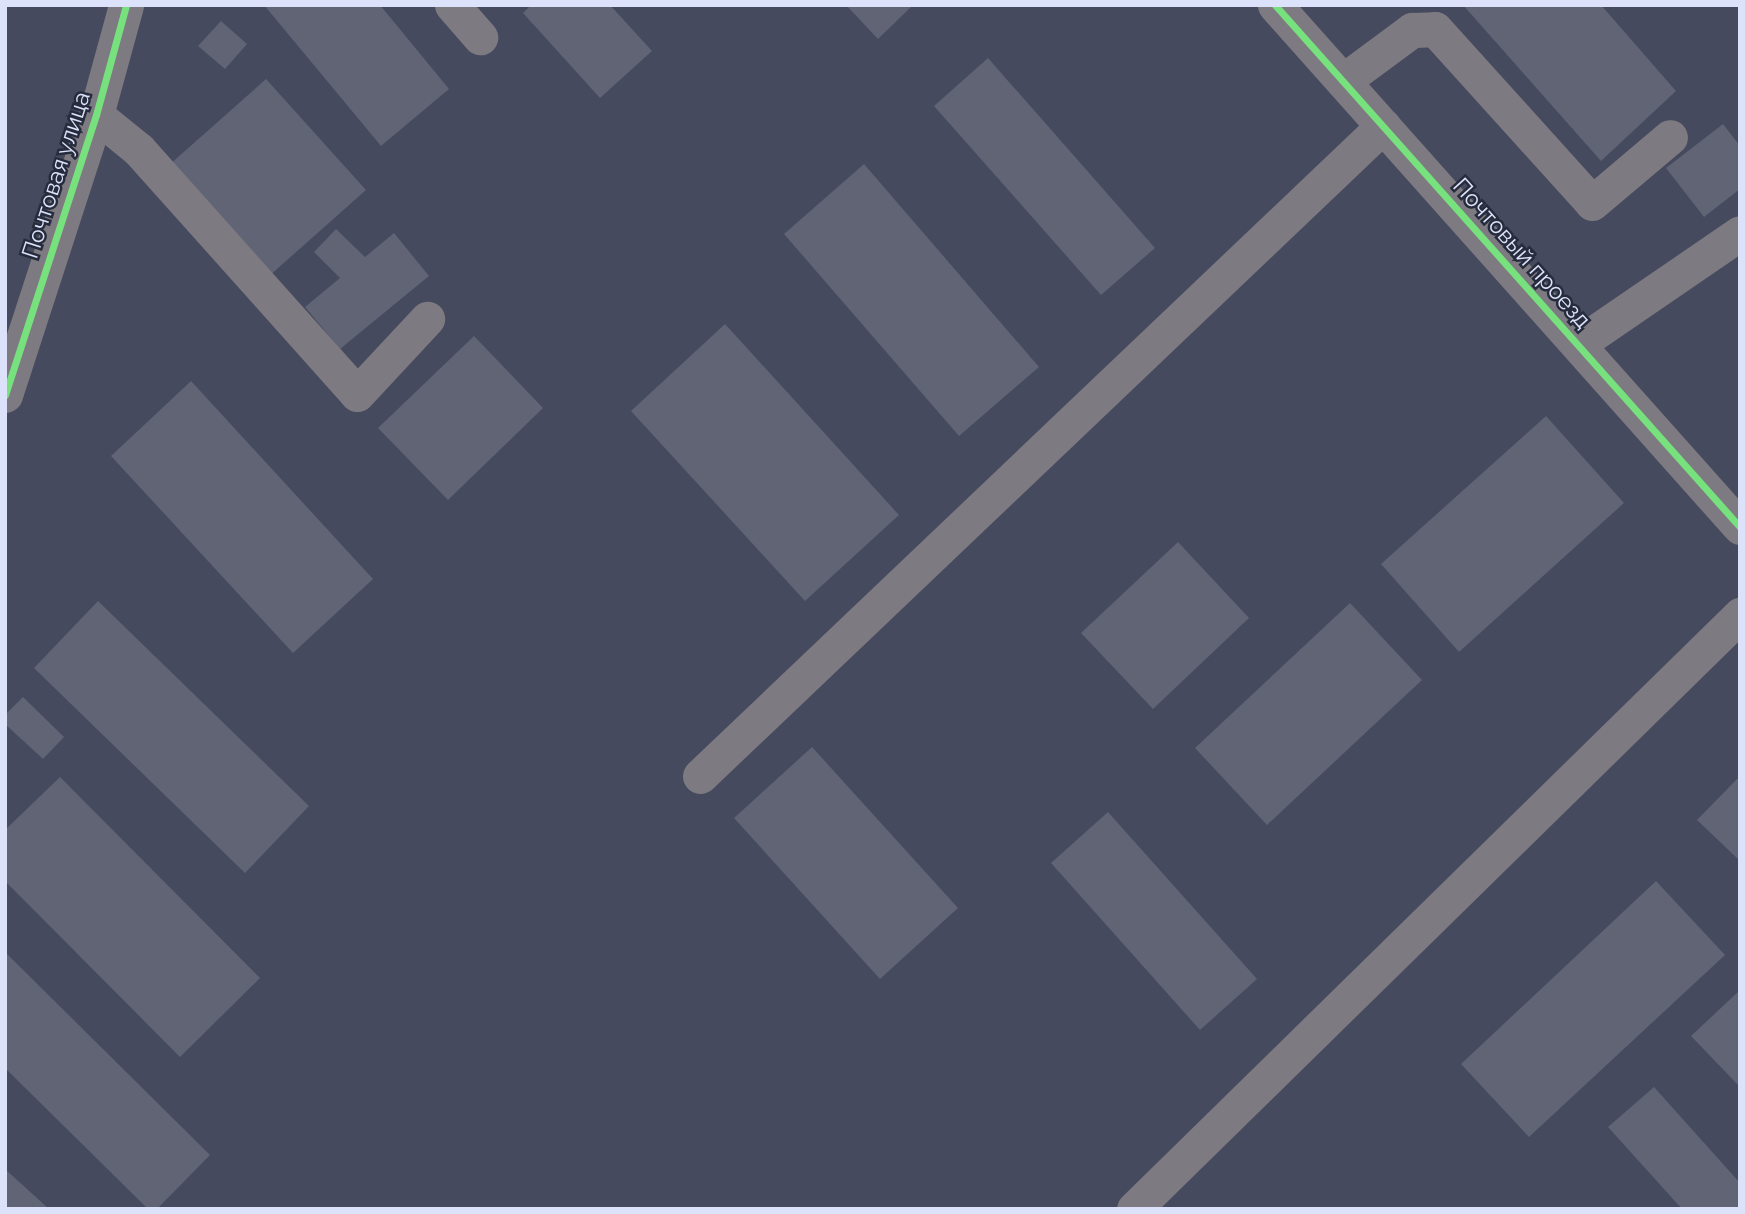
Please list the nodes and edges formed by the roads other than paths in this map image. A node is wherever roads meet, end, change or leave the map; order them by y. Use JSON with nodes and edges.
{"nodes":[{"id":1,"x":125,"y":5,"type":"edge"},
{"id":2,"x":453,"y":5,"type":"edge"},
{"id":3,"x":1275,"y":5,"type":"edge"},
{"id":4,"x":480,"y":37,"type":"dead end"},
{"id":5,"x":1343,"y":81,"type":"junction"},
{"id":6,"x":96,"y":116,"type":"junction"},
{"id":7,"x":1383,"y":126,"type":"junction"},
{"id":8,"x":1670,"y":138,"type":"dead end"},
{"id":9,"x":1740,"y":233,"type":"edge"},
{"id":10,"x":427,"y":319,"type":"dead end"},
{"id":11,"x":1578,"y":344,"type":"junction"},
{"id":12,"x":5,"y":395,"type":"edge"},
{"id":13,"x":1740,"y":527,"type":"edge"},
{"id":14,"x":1740,"y":615,"type":"edge"},
{"id":15,"x":700,"y":776,"type":"dead end"},
{"id":16,"x":1134,"y":1209,"type":"edge"}],
"edges":[{"from":1,"to":6,"type":"street","name":"Почтовая улица"},
{"from":2,"to":4,"type":"street"},
{"from":3,"to":5,"type":"street","name":"Почтовый проезд"},
{"from":5,"to":7,"type":"street","name":"Почтовый проезд"},
{"from":5,"to":8,"type":"street"},
{"from":6,"to":10,"type":"street"},
{"from":6,"to":12,"type":"street","name":"Почтовая улица"},
{"from":7,"to":11,"type":"street","name":"Почтовый проезд"},
{"from":7,"to":15,"type":"street"},
{"from":9,"to":11,"type":"street"},
{"from":11,"to":13,"type":"street","name":"Почтовый проезд"},
{"from":14,"to":16,"type":"street"}]}
